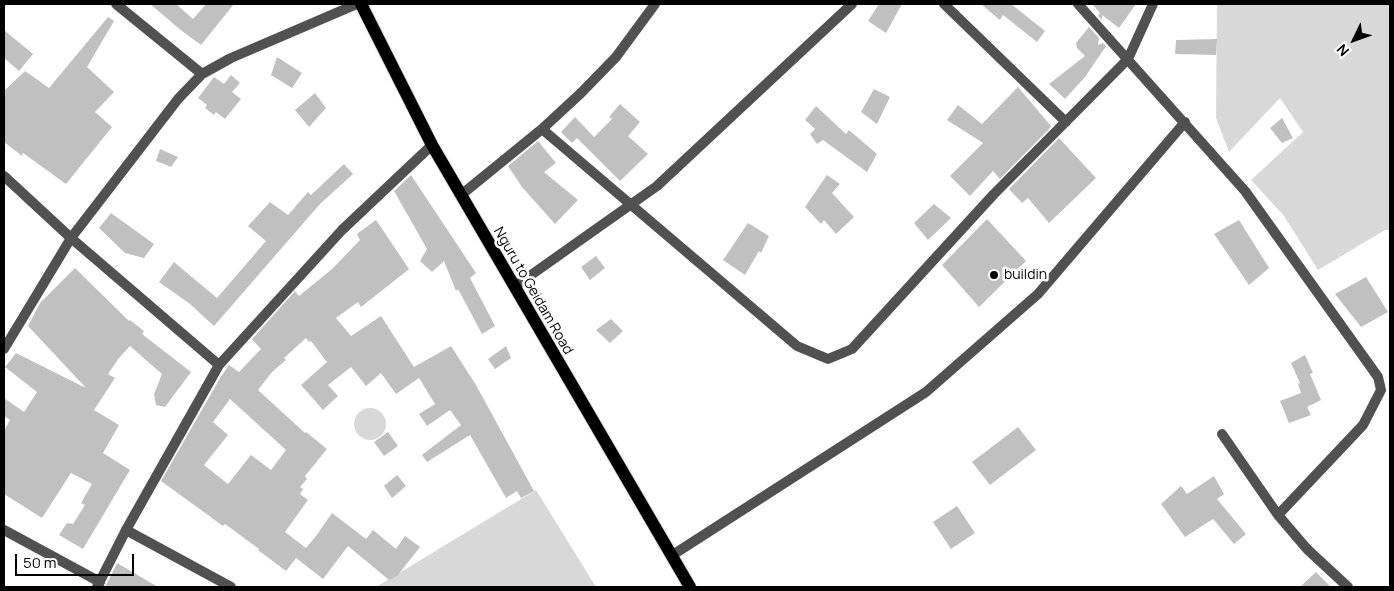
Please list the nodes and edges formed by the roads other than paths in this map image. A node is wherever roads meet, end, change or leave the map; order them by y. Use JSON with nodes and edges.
{"nodes":[{"id":1,"x":116,"y":4,"type":"edge"},
{"id":2,"x":357,"y":4,"type":"edge"},
{"id":3,"x":361,"y":4,"type":"edge"},
{"id":4,"x":655,"y":4,"type":"edge"},
{"id":5,"x":852,"y":4,"type":"edge"},
{"id":6,"x":944,"y":4,"type":"edge"},
{"id":7,"x":1078,"y":4,"type":"edge"},
{"id":8,"x":1153,"y":4,"type":"edge"},
{"id":9,"x":1128,"y":59,"type":"junction"},
{"id":10,"x":202,"y":74,"type":"junction"},
{"id":11,"x":1066,"y":122,"type":"junction"},
{"id":12,"x":1184,"y":122,"type":"junction"},
{"id":13,"x":542,"y":128,"type":"junction"},
{"id":14,"x":432,"y":145,"type":"junction"},
{"id":15,"x":4,"y":176,"type":"edge"},
{"id":16,"x":461,"y":195,"type":"junction"},
{"id":17,"x":632,"y":204,"type":"junction"},
{"id":18,"x":71,"y":238,"type":"junction"},
{"id":19,"x":514,"y":287,"type":"junction"},
{"id":20,"x":4,"y":349,"type":"edge"},
{"id":21,"x":219,"y":365,"type":"junction"},
{"id":22,"x":1222,"y":434,"type":"dead end"},
{"id":23,"x":1278,"y":515,"type":"junction"},
{"id":24,"x":4,"y":530,"type":"edge"},
{"id":25,"x":126,"y":530,"type":"junction"},
{"id":26,"x":671,"y":556,"type":"junction"},
{"id":27,"x":98,"y":585,"type":"edge"},
{"id":28,"x":231,"y":587,"type":"edge"},
{"id":29,"x":690,"y":587,"type":"edge"},
{"id":30,"x":1348,"y":587,"type":"edge"}],
"edges":[{"from":1,"to":10,"type":"street"},
{"from":2,"to":10,"type":"street"},
{"from":3,"to":14,"type":"main road","name":"Nguru to Geidam Road"},
{"from":4,"to":13,"type":"street"},
{"from":5,"to":17,"type":"street"},
{"from":6,"to":11,"type":"street"},
{"from":7,"to":9,"type":"street"},
{"from":8,"to":9,"type":"street"},
{"from":9,"to":11,"type":"street"},
{"from":9,"to":12,"type":"street"},
{"from":10,"to":18,"type":"street"},
{"from":11,"to":17,"type":"street"},
{"from":12,"to":23,"type":"street"},
{"from":12,"to":26,"type":"street"},
{"from":13,"to":16,"type":"street"},
{"from":13,"to":17,"type":"street"},
{"from":14,"to":16,"type":"main road","name":"Nguru to Geidam Road"},
{"from":14,"to":21,"type":"street"},
{"from":15,"to":18,"type":"street"},
{"from":16,"to":19,"type":"main road","name":"Nguru to Geidam Road"},
{"from":17,"to":19,"type":"street"},
{"from":18,"to":20,"type":"street"},
{"from":18,"to":21,"type":"street"},
{"from":19,"to":26,"type":"main road","name":"Nguru to Geidam Road"},
{"from":21,"to":25,"type":"street"},
{"from":22,"to":23,"type":"street"},
{"from":23,"to":30,"type":"street"},
{"from":24,"to":27,"type":"street"},
{"from":25,"to":27,"type":"street"},
{"from":25,"to":28,"type":"street"},
{"from":26,"to":29,"type":"main road","name":"Nguru to Geidam Road"}]}
